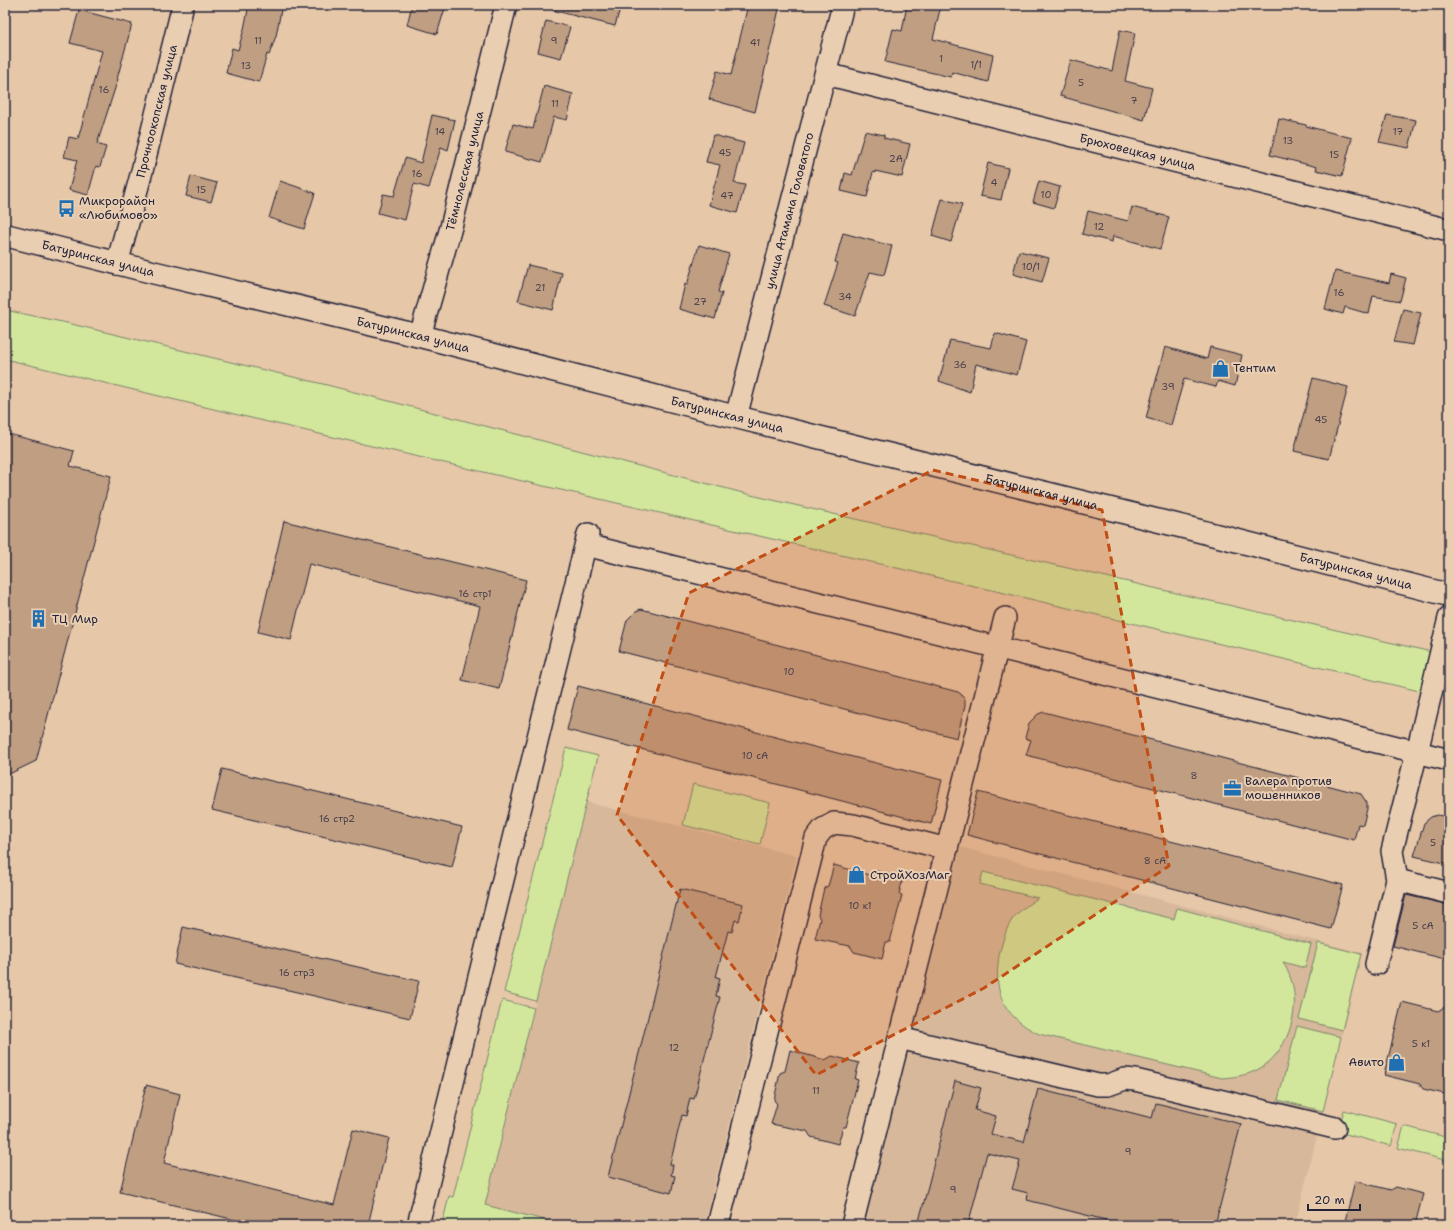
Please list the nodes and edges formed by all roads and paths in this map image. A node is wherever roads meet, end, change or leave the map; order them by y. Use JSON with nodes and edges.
{"nodes":[{"id":1,"x":183,"y":5,"type":"edge"},
{"id":2,"x":506,"y":5,"type":"edge"},
{"id":3,"x":843,"y":5,"type":"edge"},
{"id":4,"x":826,"y":74,"type":"junction"},
{"id":5,"x":1449,"y":230,"type":"edge"},
{"id":6,"x":5,"y":235,"type":"edge"},
{"id":7,"x":117,"y":264,"type":"junction"},
{"id":8,"x":420,"y":336,"type":"junction"},
{"id":9,"x":736,"y":417,"type":"junction"},
{"id":10,"x":1449,"y":595,"type":"edge"},
{"id":11,"x":1005,"y":618,"type":"dead end"},
{"id":12,"x":1449,"y":618,"type":"edge"},
{"id":13,"x":997,"y":648,"type":"junction"},
{"id":14,"x":1417,"y":752,"type":"junction"},
{"id":15,"x":1449,"y":760,"type":"edge"},
{"id":16,"x":947,"y":849,"type":"junction"},
{"id":17,"x":1397,"y":880,"type":"junction"},
{"id":18,"x":1449,"y":892,"type":"edge"},
{"id":19,"x":1376,"y":964,"type":"dead end"},
{"id":20,"x":899,"y":1038,"type":"junction"},
{"id":21,"x":1335,"y":1128,"type":"dead end"},
{"id":22,"x":418,"y":1225,"type":"edge"},
{"id":23,"x":718,"y":1225,"type":"edge"},
{"id":24,"x":852,"y":1225,"type":"edge"}],
"edges":[{"from":1,"to":7,"type":"street","name":"Прочноокопская улица"},
{"from":2,"to":8,"type":"street","name":"Тёмнолесская улица"},
{"from":3,"to":4,"type":"street","name":"улица Атамана Головатого"},
{"from":4,"to":5,"type":"street","name":"Брюховецкая улица"},
{"from":4,"to":9,"type":"street","name":"улица Атамана Головатого"},
{"from":6,"to":7,"type":"street","name":"Батуринская улица"},
{"from":7,"to":8,"type":"street","name":"Батуринская улица"},
{"from":8,"to":9,"type":"street","name":"Батуринская улица"},
{"from":9,"to":10,"type":"street","name":"Батуринская улица"},
{"from":11,"to":13,"type":"street"},
{"from":12,"to":14,"type":"street"},
{"from":13,"to":14,"type":"street"},
{"from":13,"to":16,"type":"street"},
{"from":13,"to":22,"type":"street"},
{"from":14,"to":15,"type":"street"},
{"from":14,"to":17,"type":"street"},
{"from":16,"to":20,"type":"street"},
{"from":16,"to":23,"type":"street"},
{"from":17,"to":18,"type":"street"},
{"from":17,"to":19,"type":"street"},
{"from":20,"to":21,"type":"street"},
{"from":20,"to":24,"type":"street"}]}
